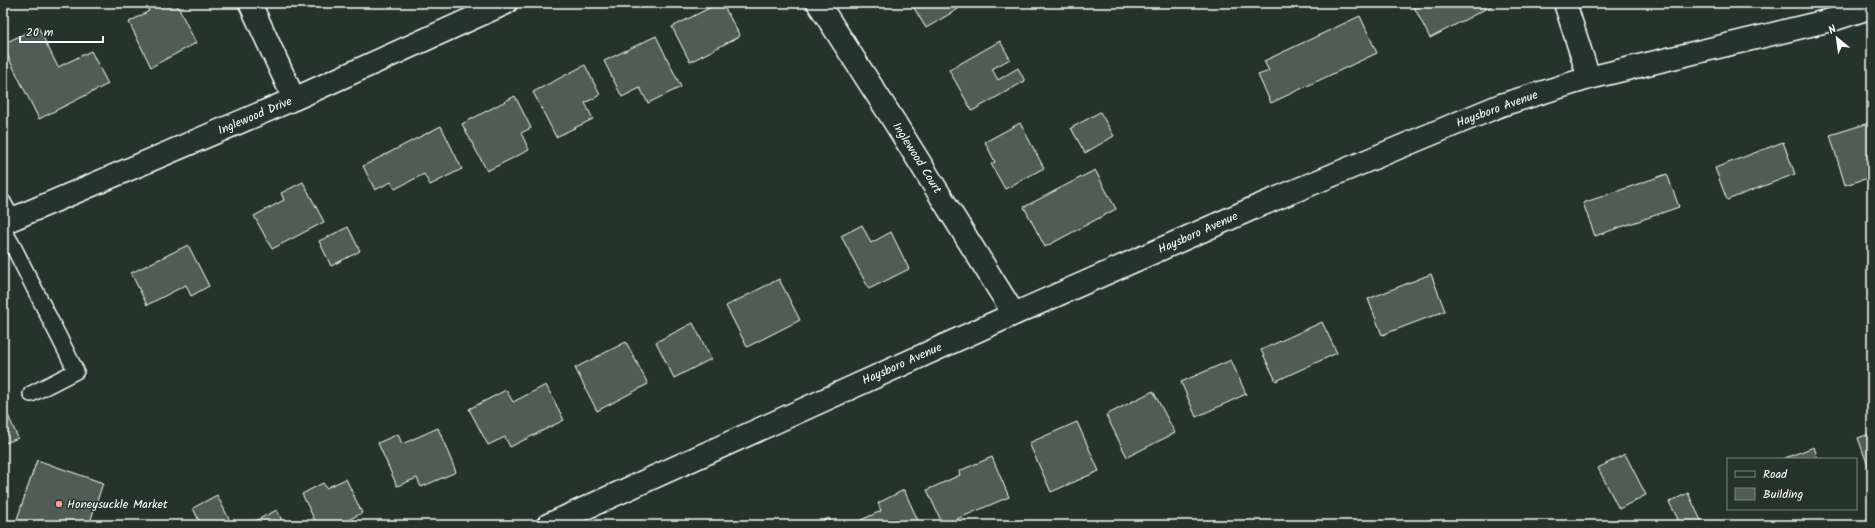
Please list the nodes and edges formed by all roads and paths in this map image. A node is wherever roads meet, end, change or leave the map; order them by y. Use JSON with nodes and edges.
{"nodes":[{"id":1,"x":250,"y":3,"type":"edge"},
{"id":2,"x":506,"y":3,"type":"edge"},
{"id":3,"x":818,"y":3,"type":"edge"},
{"id":4,"x":1565,"y":3,"type":"edge"},
{"id":5,"x":1872,"y":8,"type":"edge"},
{"id":6,"x":1589,"y":78,"type":"junction"},
{"id":7,"x":294,"y":99,"type":"junction"},
{"id":8,"x":5,"y":218,"type":"edge"},
{"id":9,"x":1014,"y":314,"type":"junction"},
{"id":10,"x":31,"y":394,"type":"dead end"},
{"id":11,"x":548,"y":525,"type":"edge"}],
"edges":[{"from":1,"to":7,"type":"street"},
{"from":2,"to":7,"type":"street","name":"Inglewood Drive"},
{"from":3,"to":9,"type":"street","name":"Inglewood Court"},
{"from":4,"to":6,"type":"street"},
{"from":5,"to":6,"type":"street","name":"Haysboro Avenue"},
{"from":6,"to":9,"type":"street","name":"Haysboro Avenue"},
{"from":7,"to":8,"type":"street","name":"Inglewood Drive"},
{"from":8,"to":10,"type":"lane"},
{"from":9,"to":11,"type":"street","name":"Haysboro Avenue"}]}
